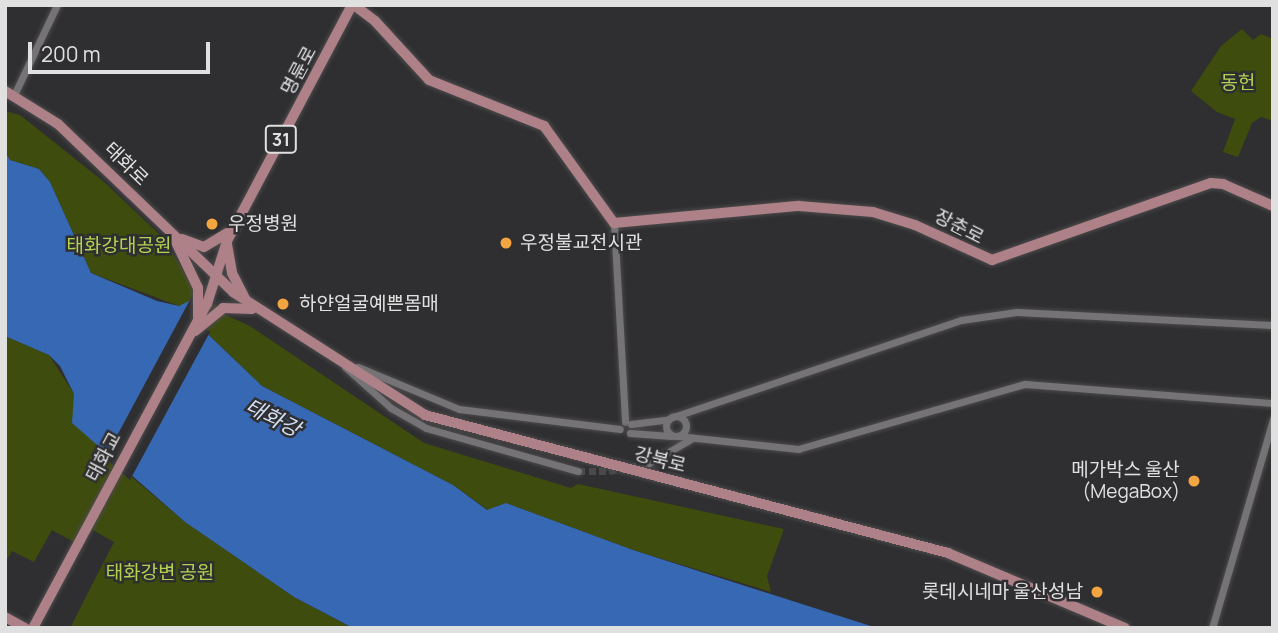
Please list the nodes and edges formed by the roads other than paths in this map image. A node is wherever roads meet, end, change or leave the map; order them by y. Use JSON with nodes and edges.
{"nodes":[{"id":1,"x":57,"y":5,"type":"edge"},
{"id":2,"x":353,"y":5,"type":"edge"},
{"id":3,"x":9,"y":93,"type":"edge"},
{"id":4,"x":1273,"y":206,"type":"edge"},
{"id":5,"x":238,"y":218,"type":"junction"},
{"id":6,"x":614,"y":223,"type":"junction"},
{"id":7,"x":171,"y":231,"type":"junction"},
{"id":8,"x":227,"y":241,"type":"junction"},
{"id":9,"x":214,"y":274,"type":"junction"},
{"id":10,"x":202,"y":301,"type":"junction"},
{"id":11,"x":247,"y":302,"type":"junction"},
{"id":12,"x":263,"y":313,"type":"junction"},
{"id":13,"x":1273,"y":325,"type":"edge"},
{"id":14,"x":187,"y":339,"type":"junction"},
{"id":15,"x":334,"y":357,"type":"junction"},
{"id":16,"x":1273,"y":403,"type":"edge"},
{"id":17,"x":671,"y":418,"type":"junction"},
{"id":18,"x":1273,"y":419,"type":"edge"},
{"id":19,"x":629,"y":426,"type":"junction"},
{"id":20,"x":679,"y":437,"type":"junction"},
{"id":21,"x":649,"y":463,"type":"tunnel mouth"},
{"id":22,"x":578,"y":471,"type":"tunnel mouth"},
{"id":23,"x":5,"y":617,"type":"edge"},
{"id":24,"x":40,"y":622,"type":"edge"},
{"id":25,"x":25,"y":628,"type":"edge"},
{"id":26,"x":33,"y":628,"type":"edge"},
{"id":27,"x":1125,"y":628,"type":"edge"},
{"id":28,"x":1212,"y":628,"type":"edge"}],
"edges":[{"from":1,"to":3,"type":"street"},
{"from":2,"to":5,"type":"main road","name":"명륜로","number":"31"},
{"from":2,"to":6,"type":"main road"},
{"from":3,"to":7,"type":"main road","name":"태화로"},
{"from":4,"to":6,"type":"main road","name":"장춘로"},
{"from":5,"to":7,"type":"main road"},
{"from":5,"to":8,"type":"main road","name":"명륜로","number":"31"},
{"from":6,"to":19,"type":"street"},
{"from":7,"to":9,"type":"main road","name":"태화로"},
{"from":7,"to":10,"type":"main road"},
{"from":8,"to":9,"type":"main road","name":"명륜로","number":"31"},
{"from":8,"to":11,"type":"main road"},
{"from":9,"to":10,"type":"main road","name":"명륜로","number":"31"},
{"from":9,"to":11,"type":"main road","name":"강북로"},
{"from":10,"to":14,"type":"main road","name":"태화교"},
{"from":11,"to":12,"type":"main road","name":"강북로"},
{"from":12,"to":14,"type":"main road"},
{"from":12,"to":15,"type":"main road","name":"강북로"},
{"from":13,"to":17,"type":"street"},
{"from":14,"to":24,"type":"main road","name":"태화교"},
{"from":15,"to":19,"type":"street"},
{"from":15,"to":22,"type":"street"},
{"from":15,"to":27,"type":"main road","name":"강북로"},
{"from":16,"to":20,"type":"street"},
{"from":17,"to":19,"type":"street"},
{"from":17,"to":20,"type":"street"},
{"from":17,"to":20,"type":"street"},
{"from":18,"to":28,"type":"street"},
{"from":19,"to":20,"type":"street"},
{"from":20,"to":21,"type":"street"},
{"from":23,"to":25,"type":"main road"},
{"from":24,"to":26,"type":"main road","name":"태화교"}]}
